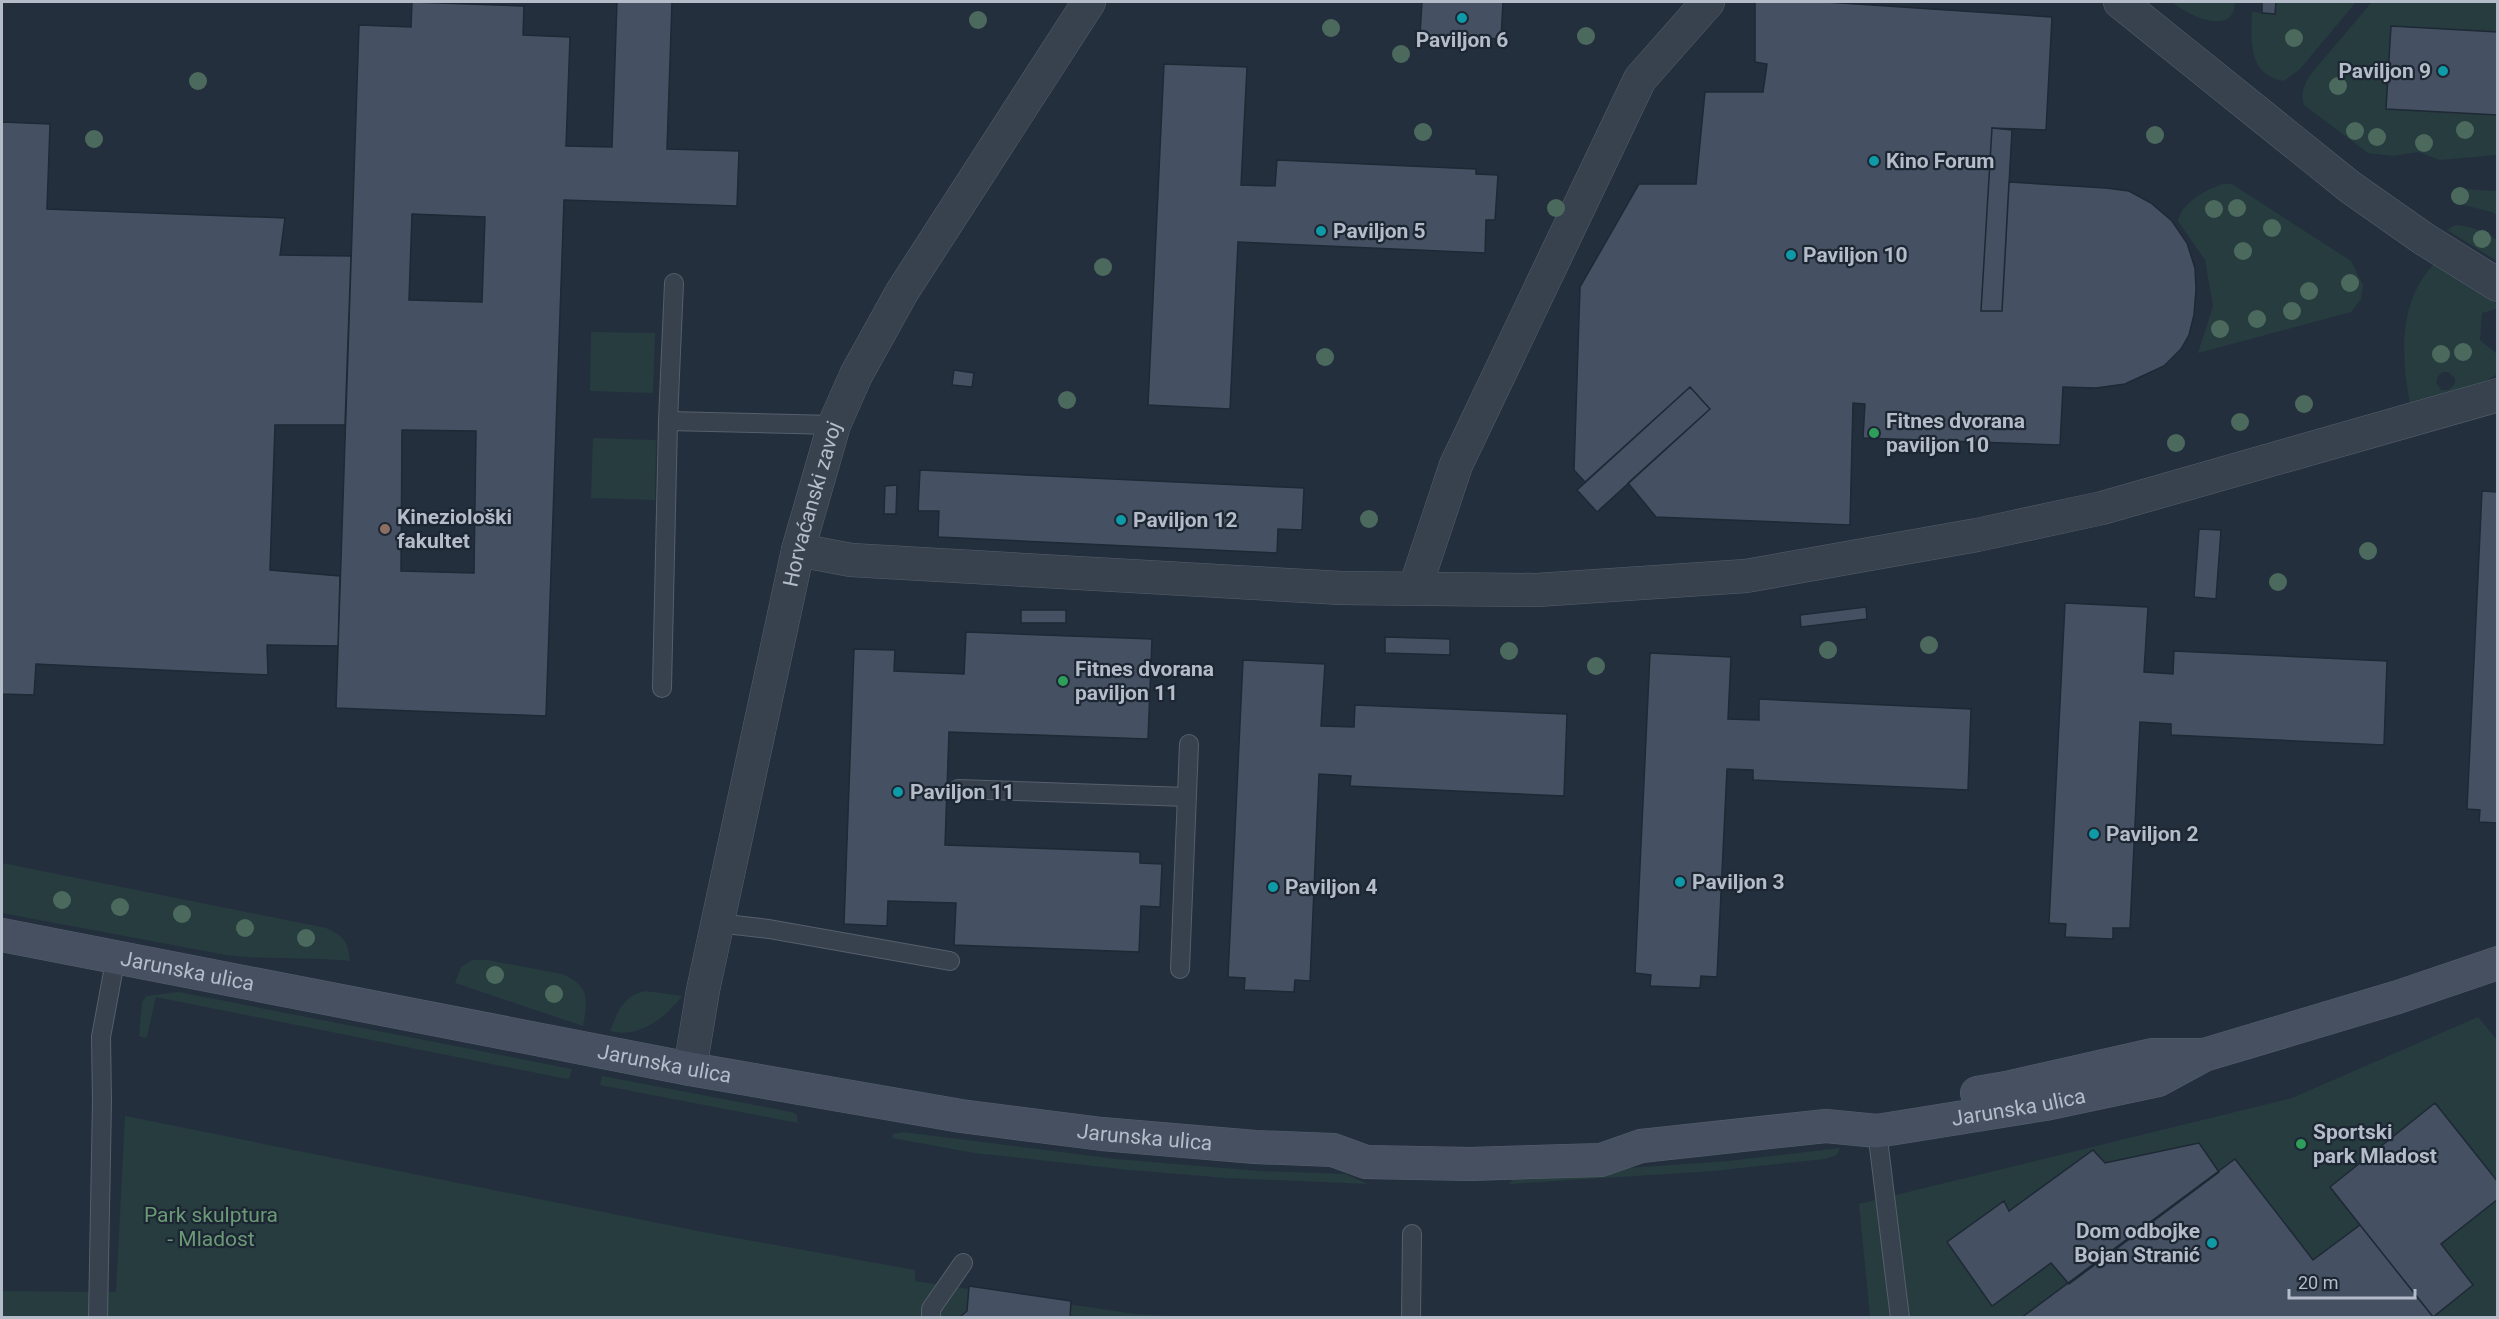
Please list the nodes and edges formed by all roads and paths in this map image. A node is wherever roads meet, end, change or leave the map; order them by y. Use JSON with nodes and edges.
{"nodes":[{"id":1,"x":1089,"y":2,"type":"edge"},
{"id":2,"x":1708,"y":2,"type":"edge"},
{"id":3,"x":2120,"y":2,"type":"edge"},
{"id":4,"x":674,"y":283,"type":"dead end"},
{"id":5,"x":2498,"y":285,"type":"edge"},
{"id":6,"x":2498,"y":395,"type":"edge"},
{"id":7,"x":668,"y":421,"type":"junction"},
{"id":8,"x":834,"y":425,"type":"junction"},
{"id":9,"x":798,"y":550,"type":"junction"},
{"id":10,"x":1415,"y":588,"type":"junction"},
{"id":11,"x":662,"y":688,"type":"dead end"},
{"id":12,"x":1189,"y":744,"type":"dead end"},
{"id":13,"x":958,"y":789,"type":"dead end"},
{"id":14,"x":1187,"y":797,"type":"junction"},
{"id":15,"x":717,"y":923,"type":"junction"},
{"id":16,"x":2,"y":935,"type":"edge"},
{"id":17,"x":116,"y":956,"type":"junction"},
{"id":18,"x":950,"y":961,"type":"dead end"},
{"id":19,"x":2498,"y":963,"type":"edge"},
{"id":20,"x":1180,"y":969,"type":"dead end"},
{"id":21,"x":2204,"y":1055,"type":"junction"},
{"id":22,"x":690,"y":1069,"type":"junction"},
{"id":23,"x":1826,"y":1126,"type":"junction"},
{"id":24,"x":1877,"y":1131,"type":"junction"},
{"id":25,"x":1412,"y":1234,"type":"dead end"},
{"id":26,"x":963,"y":1263,"type":"dead end"},
{"id":27,"x":98,"y":1317,"type":"edge"},
{"id":28,"x":931,"y":1317,"type":"edge"},
{"id":29,"x":1411,"y":1317,"type":"edge"},
{"id":30,"x":1900,"y":1317,"type":"edge"}],
"edges":[{"from":1,"to":8,"type":"street","name":"Horvaćanski zavoj"},
{"from":2,"to":10,"type":"street"},
{"from":3,"to":5,"type":"street"},
{"from":4,"to":7,"type":"lane"},
{"from":6,"to":10,"type":"street"},
{"from":7,"to":8,"type":"lane"},
{"from":7,"to":11,"type":"lane"},
{"from":8,"to":9,"type":"street","name":"Horvaćanski zavoj"},
{"from":9,"to":10,"type":"street"},
{"from":9,"to":15,"type":"street","name":"Horvaćanski zavoj"},
{"from":12,"to":14,"type":"lane"},
{"from":13,"to":14,"type":"lane"},
{"from":14,"to":20,"type":"lane"},
{"from":15,"to":18,"type":"lane"},
{"from":15,"to":22,"type":"street","name":"Horvaćanski zavoj"},
{"from":16,"to":17,"type":"street","name":"Jarunska ulica"},
{"from":17,"to":22,"type":"street","name":"Jarunska ulica"},
{"from":17,"to":27,"type":"lane"},
{"from":19,"to":21,"type":"street","name":"Jarunska ulica"},
{"from":21,"to":23,"type":"street","name":"Jarunska ulica"},
{"from":21,"to":24,"type":"street","name":"Jarunska ulica"},
{"from":22,"to":23,"type":"street","name":"Jarunska ulica"},
{"from":23,"to":24,"type":"street","name":"Jarunska ulica"},
{"from":24,"to":30,"type":"lane"},
{"from":25,"to":29,"type":"lane"},
{"from":26,"to":28,"type":"lane"}]}
